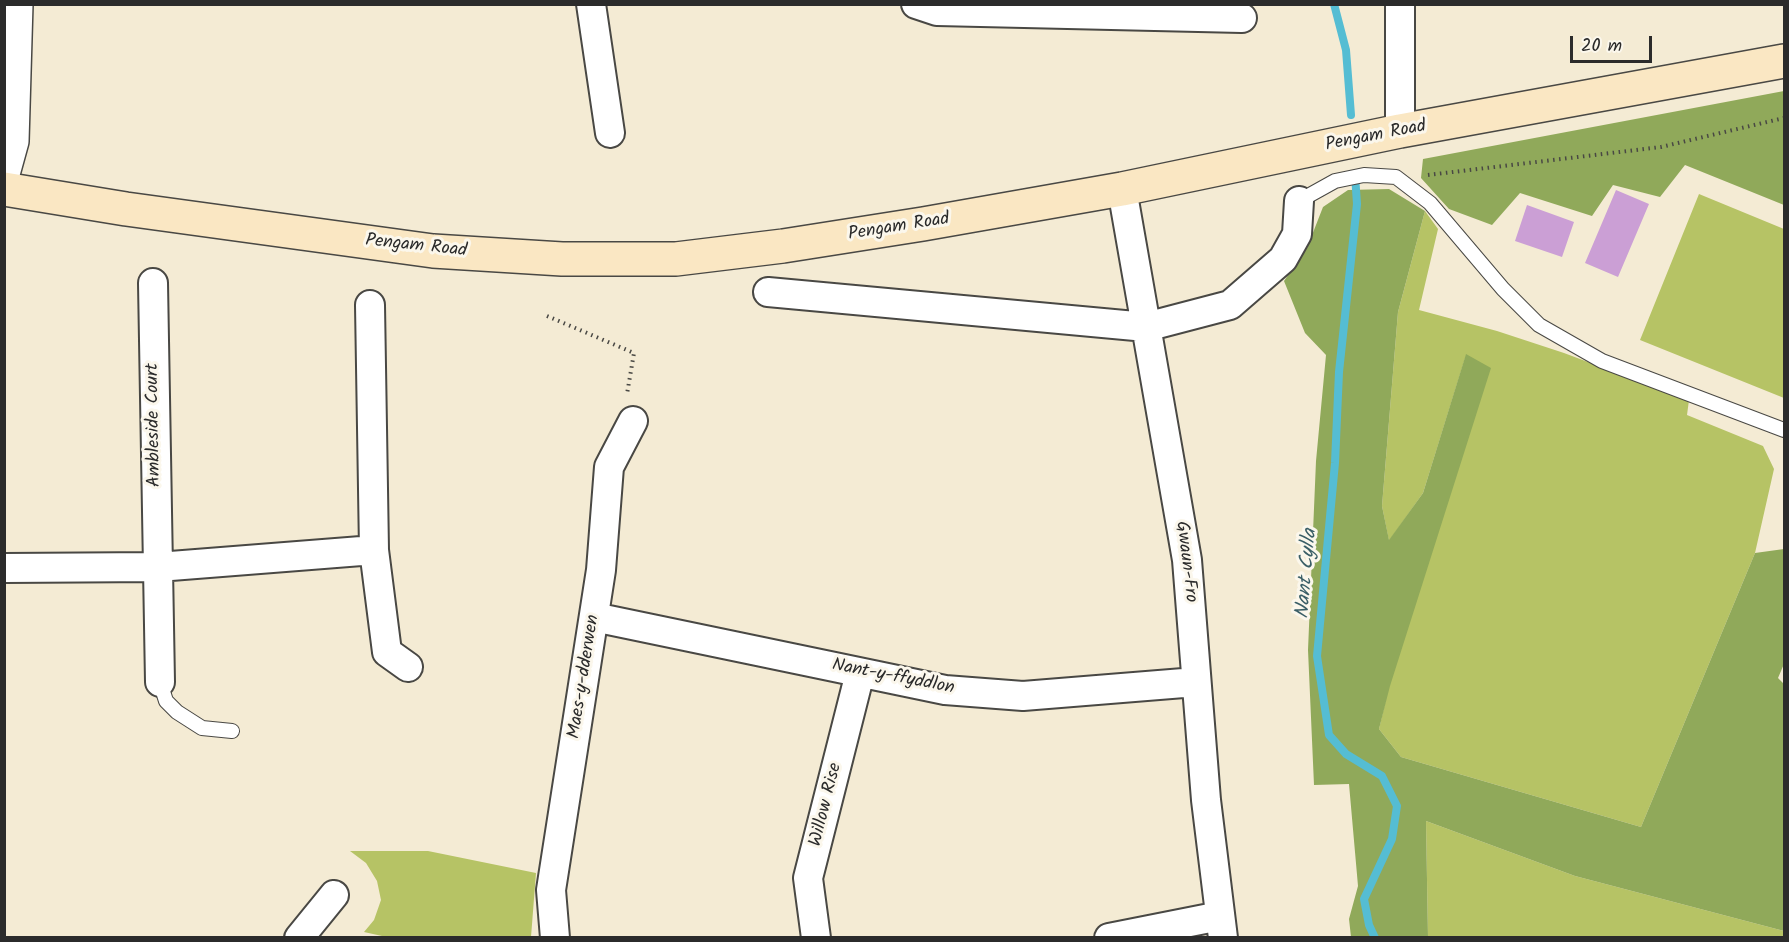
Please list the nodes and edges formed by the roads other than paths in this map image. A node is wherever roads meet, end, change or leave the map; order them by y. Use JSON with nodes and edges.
{"nodes":[{"id":1,"x":16,"y":4,"type":"edge"},
{"id":2,"x":591,"y":4,"type":"edge"},
{"id":3,"x":916,"y":4,"type":"edge"},
{"id":4,"x":1400,"y":4,"type":"edge"},
{"id":5,"x":1242,"y":18,"type":"dead end"},
{"id":6,"x":1785,"y":62,"type":"edge"},
{"id":7,"x":9,"y":70,"type":"edge"},
{"id":8,"x":1400,"y":131,"type":"junction"},
{"id":9,"x":610,"y":133,"type":"dead end"},
{"id":10,"x":4,"y":170,"type":"edge"},
{"id":11,"x":4,"y":189,"type":"edge"},
{"id":12,"x":1122,"y":189,"type":"junction"},
{"id":13,"x":1299,"y":201,"type":"joint"},
{"id":14,"x":153,"y":283,"type":"dead end"},
{"id":15,"x":768,"y":292,"type":"dead end"},
{"id":16,"x":370,"y":305,"type":"dead end"},
{"id":17,"x":1146,"y":327,"type":"junction"},
{"id":18,"x":633,"y":421,"type":"road end"},
{"id":19,"x":1785,"y":430,"type":"edge"},
{"id":20,"x":374,"y":550,"type":"junction"},
{"id":21,"x":158,"y":567,"type":"junction"},
{"id":22,"x":4,"y":568,"type":"edge"},
{"id":23,"x":594,"y":617,"type":"junction"},
{"id":24,"x":408,"y":667,"type":"dead end"},
{"id":25,"x":860,"y":673,"type":"junction"},
{"id":26,"x":160,"y":682,"type":"joint"},
{"id":27,"x":1196,"y":682,"type":"junction"},
{"id":28,"x":232,"y":731,"type":"dead end"},
{"id":29,"x":334,"y":895,"type":"dead end"},
{"id":30,"x":1222,"y":927,"type":"edge"},
{"id":31,"x":299,"y":938,"type":"edge"},
{"id":32,"x":555,"y":938,"type":"edge"},
{"id":33,"x":816,"y":938,"type":"edge"},
{"id":34,"x":1108,"y":938,"type":"edge"}],
"edges":[{"from":1,"to":7,"type":"street"},
{"from":2,"to":9,"type":"street"},
{"from":3,"to":5,"type":"street"},
{"from":4,"to":8,"type":"street"},
{"from":6,"to":8,"type":"main road","name":"Pengam Road"},
{"from":7,"to":10,"type":"street"},
{"from":8,"to":12,"type":"main road","name":"Pengam Road"},
{"from":11,"to":12,"type":"main road","name":"Pengam Road"},
{"from":12,"to":17,"type":"street","name":"Gwaun-Fro"},
{"from":13,"to":17,"type":"street"},
{"from":13,"to":19,"type":"lane"},
{"from":14,"to":21,"type":"street","name":"Ambleside Court"},
{"from":15,"to":17,"type":"street"},
{"from":16,"to":20,"type":"street"},
{"from":17,"to":27,"type":"street","name":"Gwaun-Fro"},
{"from":18,"to":23,"type":"street","name":"Maes-y-dderwen"},
{"from":20,"to":21,"type":"street"},
{"from":20,"to":24,"type":"street"},
{"from":21,"to":22,"type":"street"},
{"from":21,"to":26,"type":"street","name":"Ambleside Court"},
{"from":23,"to":25,"type":"street","name":"Nant-y-ffyddlon"},
{"from":23,"to":32,"type":"street","name":"Maes-y-dderwen"},
{"from":25,"to":27,"type":"street","name":"Nant-y-ffyddlon"},
{"from":25,"to":33,"type":"street","name":"Willow Rise"},
{"from":26,"to":28,"type":"lane"},
{"from":27,"to":30,"type":"street","name":"Gwaun-Fro"},
{"from":29,"to":31,"type":"street"},
{"from":30,"to":34,"type":"street"}]}
